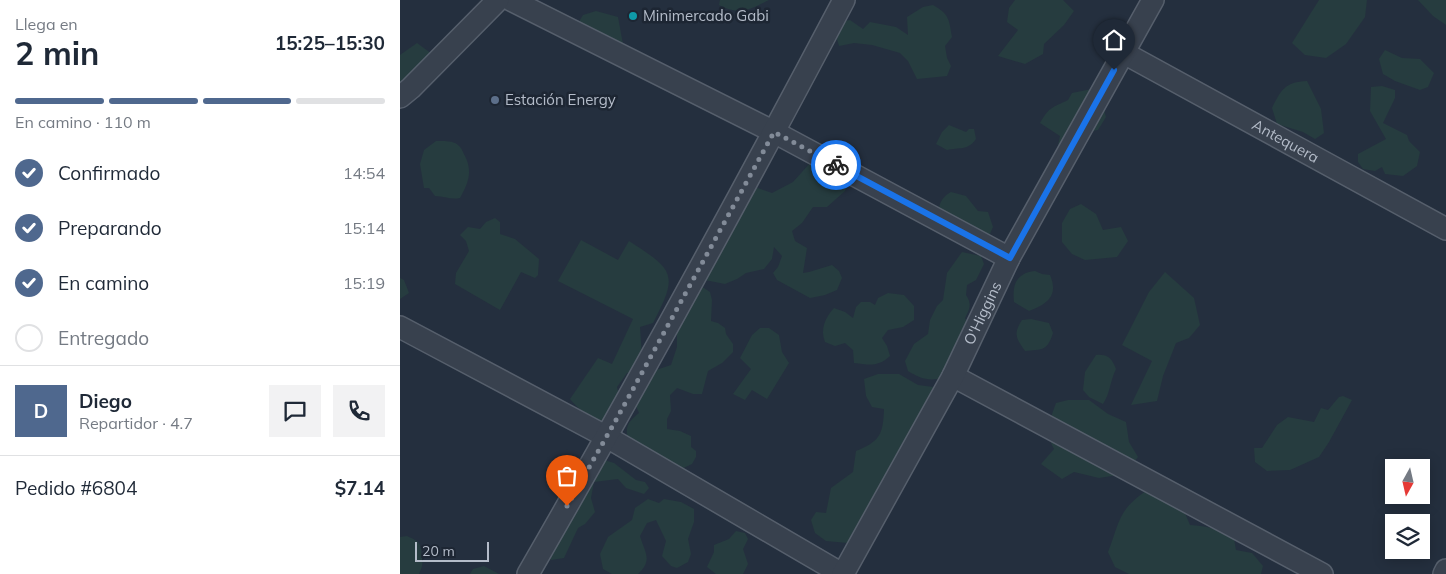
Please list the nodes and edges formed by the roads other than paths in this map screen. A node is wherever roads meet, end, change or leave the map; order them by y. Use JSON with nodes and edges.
{"nodes":[{"id":1,"x":498,"y":0,"type":"edge"},
{"id":2,"x":512,"y":0,"type":"edge"},
{"id":3,"x":844,"y":0,"type":"edge"},
{"id":4,"x":1154,"y":0,"type":"edge"},
{"id":5,"x":1124,"y":52,"type":"junction"},
{"id":6,"x":400,"y":97,"type":"edge"},
{"id":7,"x":774,"y":132,"type":"junction"},
{"id":8,"x":1446,"y":229,"type":"edge"},
{"id":9,"x":1010,"y":258,"type":"junction"},
{"id":10,"x":400,"y":328,"type":"edge"},
{"id":11,"x":953,"y":376,"type":"junction"},
{"id":12,"x":607,"y":437,"type":"junction"},
{"id":13,"x":1446,"y":570,"type":"edge"},
{"id":14,"x":528,"y":574,"type":"edge"},
{"id":15,"x":842,"y":574,"type":"edge"},
{"id":16,"x":1322,"y":574,"type":"edge"},
{"id":17,"x":1444,"y":574,"type":"edge"}],
"edges":[{"from":1,"to":6,"type":"street"},
{"from":2,"to":7,"type":"street"},
{"from":3,"to":7,"type":"street"},
{"from":4,"to":5,"type":"street","name":"O'Higgins"},
{"from":5,"to":8,"type":"street","name":"Antequera"},
{"from":5,"to":9,"type":"street","name":"O'Higgins"},
{"from":7,"to":9,"type":"street"},
{"from":7,"to":12,"type":"street"},
{"from":9,"to":11,"type":"street","name":"O'Higgins"},
{"from":10,"to":12,"type":"street"},
{"from":11,"to":15,"type":"street","name":"O'Higgins"},
{"from":11,"to":16,"type":"street"},
{"from":12,"to":14,"type":"street"},
{"from":12,"to":15,"type":"street"},
{"from":13,"to":17,"type":"street"}]}
